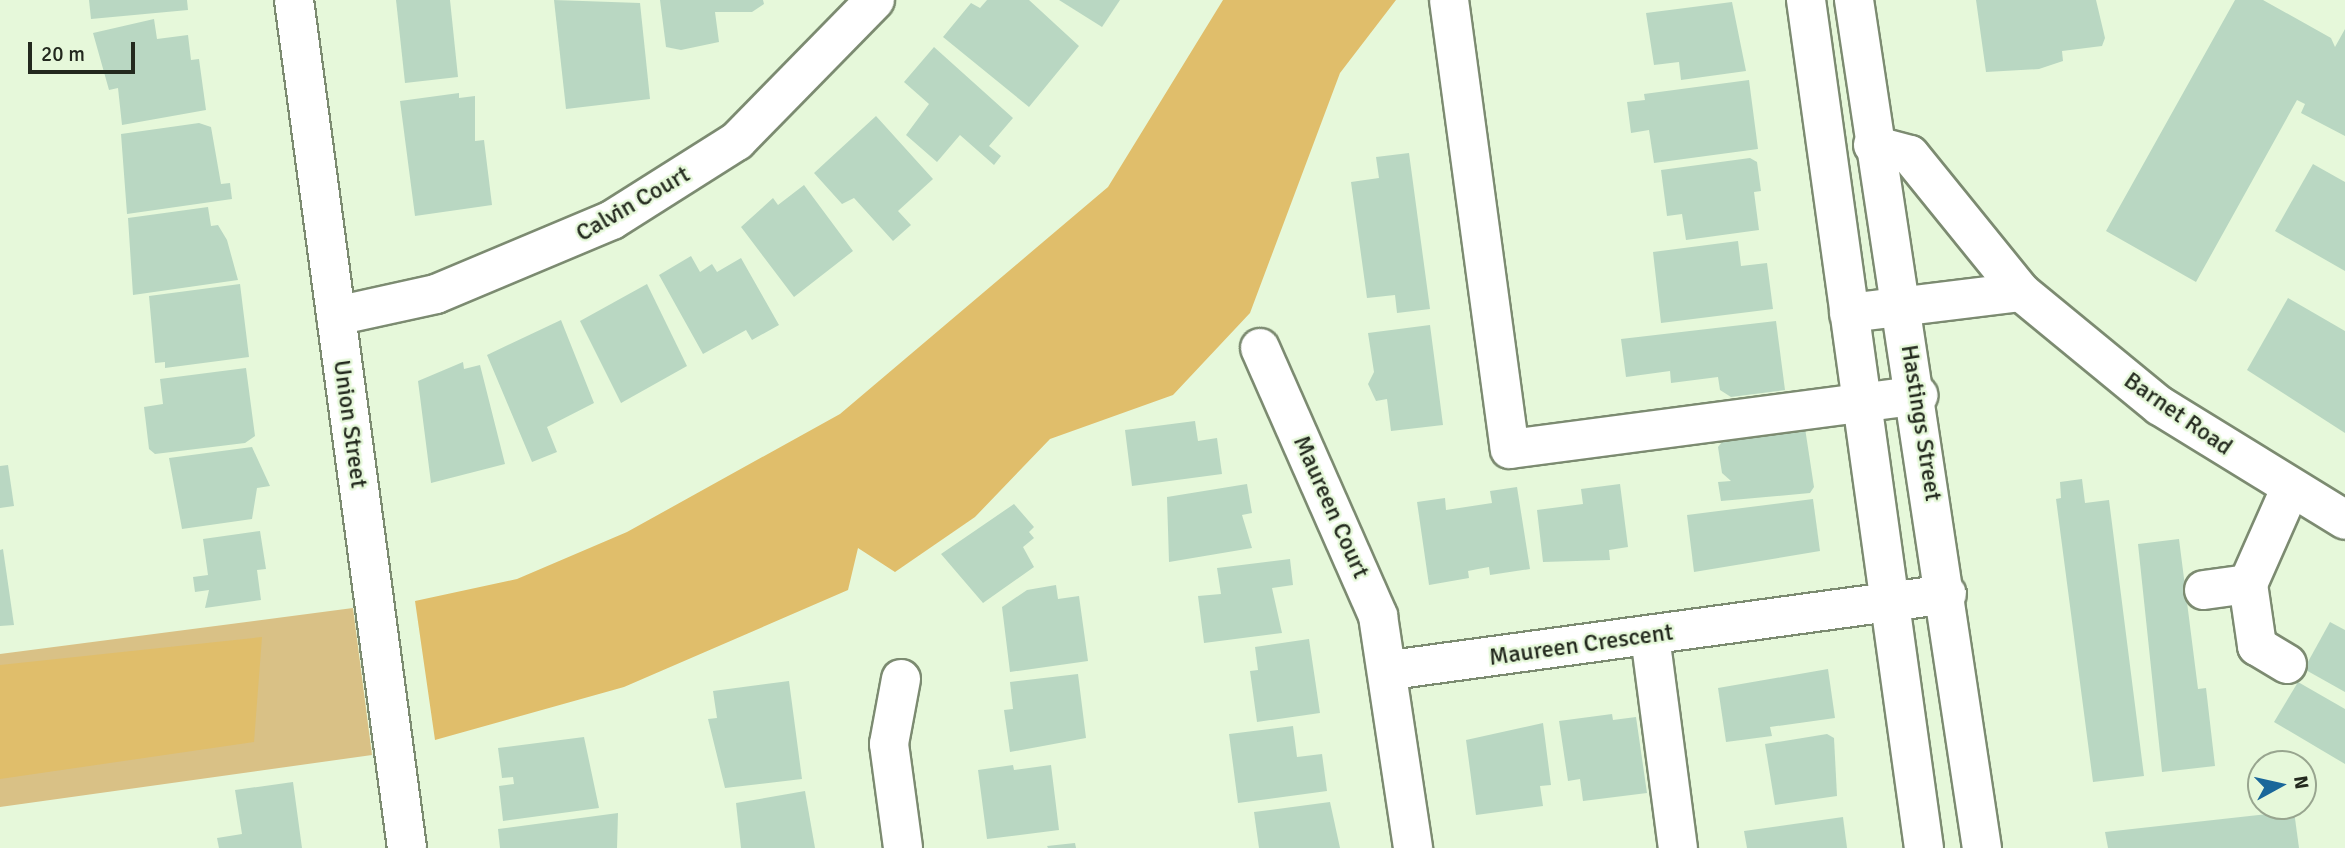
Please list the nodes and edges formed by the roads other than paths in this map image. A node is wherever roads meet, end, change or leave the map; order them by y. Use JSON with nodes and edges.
{"nodes":[{"id":1,"x":293,"y":0,"type":"edge"},
{"id":2,"x":875,"y":0,"type":"edge"},
{"id":3,"x":1449,"y":0,"type":"edge"},
{"id":4,"x":1806,"y":0,"type":"edge"},
{"id":5,"x":1854,"y":0,"type":"edge"},
{"id":6,"x":1873,"y":145,"type":"junction"},
{"id":7,"x":2021,"y":292,"type":"junction"},
{"id":8,"x":1903,"y":306,"type":"junction"},
{"id":9,"x":1849,"y":313,"type":"junction"},
{"id":10,"x":336,"y":316,"type":"junction"},
{"id":11,"x":1261,"y":348,"type":"dead end"},
{"id":12,"x":1918,"y":395,"type":"junction"},
{"id":13,"x":1862,"y":401,"type":"junction"},
{"id":14,"x":2290,"y":489,"type":"junction"},
{"id":15,"x":2345,"y":520,"type":"edge"},
{"id":16,"x":2248,"y":584,"type":"junction"},
{"id":17,"x":2204,"y":590,"type":"dead end"},
{"id":18,"x":1947,"y":594,"type":"junction"},
{"id":19,"x":1888,"y":601,"type":"junction"},
{"id":20,"x":1650,"y":636,"type":"junction"},
{"id":21,"x":2287,"y":664,"type":"dead end"},
{"id":22,"x":1391,"y":670,"type":"junction"},
{"id":23,"x":901,"y":679,"type":"dead end"},
{"id":24,"x":407,"y":848,"type":"edge"},
{"id":25,"x":902,"y":848,"type":"edge"},
{"id":26,"x":1413,"y":848,"type":"edge"},
{"id":27,"x":1678,"y":848,"type":"edge"},
{"id":28,"x":1924,"y":848,"type":"edge"},
{"id":29,"x":1982,"y":848,"type":"edge"}],
"edges":[{"from":1,"to":10,"type":"street","name":"Union Street"},
{"from":2,"to":10,"type":"street","name":"Calvin Court"},
{"from":3,"to":13,"type":"street"},
{"from":4,"to":9,"type":"street"},
{"from":5,"to":6,"type":"street","name":"Hastings Street"},
{"from":6,"to":7,"type":"street","name":"Barnet Road"},
{"from":6,"to":8,"type":"street","name":"Hastings Street"},
{"from":7,"to":8,"type":"street"},
{"from":7,"to":14,"type":"street","name":"Barnet Road"},
{"from":8,"to":9,"type":"street"},
{"from":8,"to":12,"type":"street","name":"Hastings Street"},
{"from":9,"to":13,"type":"street"},
{"from":10,"to":24,"type":"street","name":"Union Street"},
{"from":11,"to":22,"type":"street","name":"Maureen Court"},
{"from":12,"to":13,"type":"street"},
{"from":12,"to":18,"type":"street","name":"Hastings Street"},
{"from":13,"to":19,"type":"street"},
{"from":14,"to":15,"type":"street","name":"Barnet Road"},
{"from":14,"to":16,"type":"street"},
{"from":16,"to":17,"type":"street"},
{"from":16,"to":21,"type":"street"},
{"from":18,"to":19,"type":"street","name":"Maureen Crescent"},
{"from":18,"to":29,"type":"street","name":"Hastings Street"},
{"from":19,"to":20,"type":"street","name":"Maureen Crescent"},
{"from":19,"to":28,"type":"street"},
{"from":20,"to":22,"type":"street","name":"Maureen Crescent"},
{"from":20,"to":27,"type":"street"},
{"from":22,"to":26,"type":"street"},
{"from":23,"to":25,"type":"street"}]}
